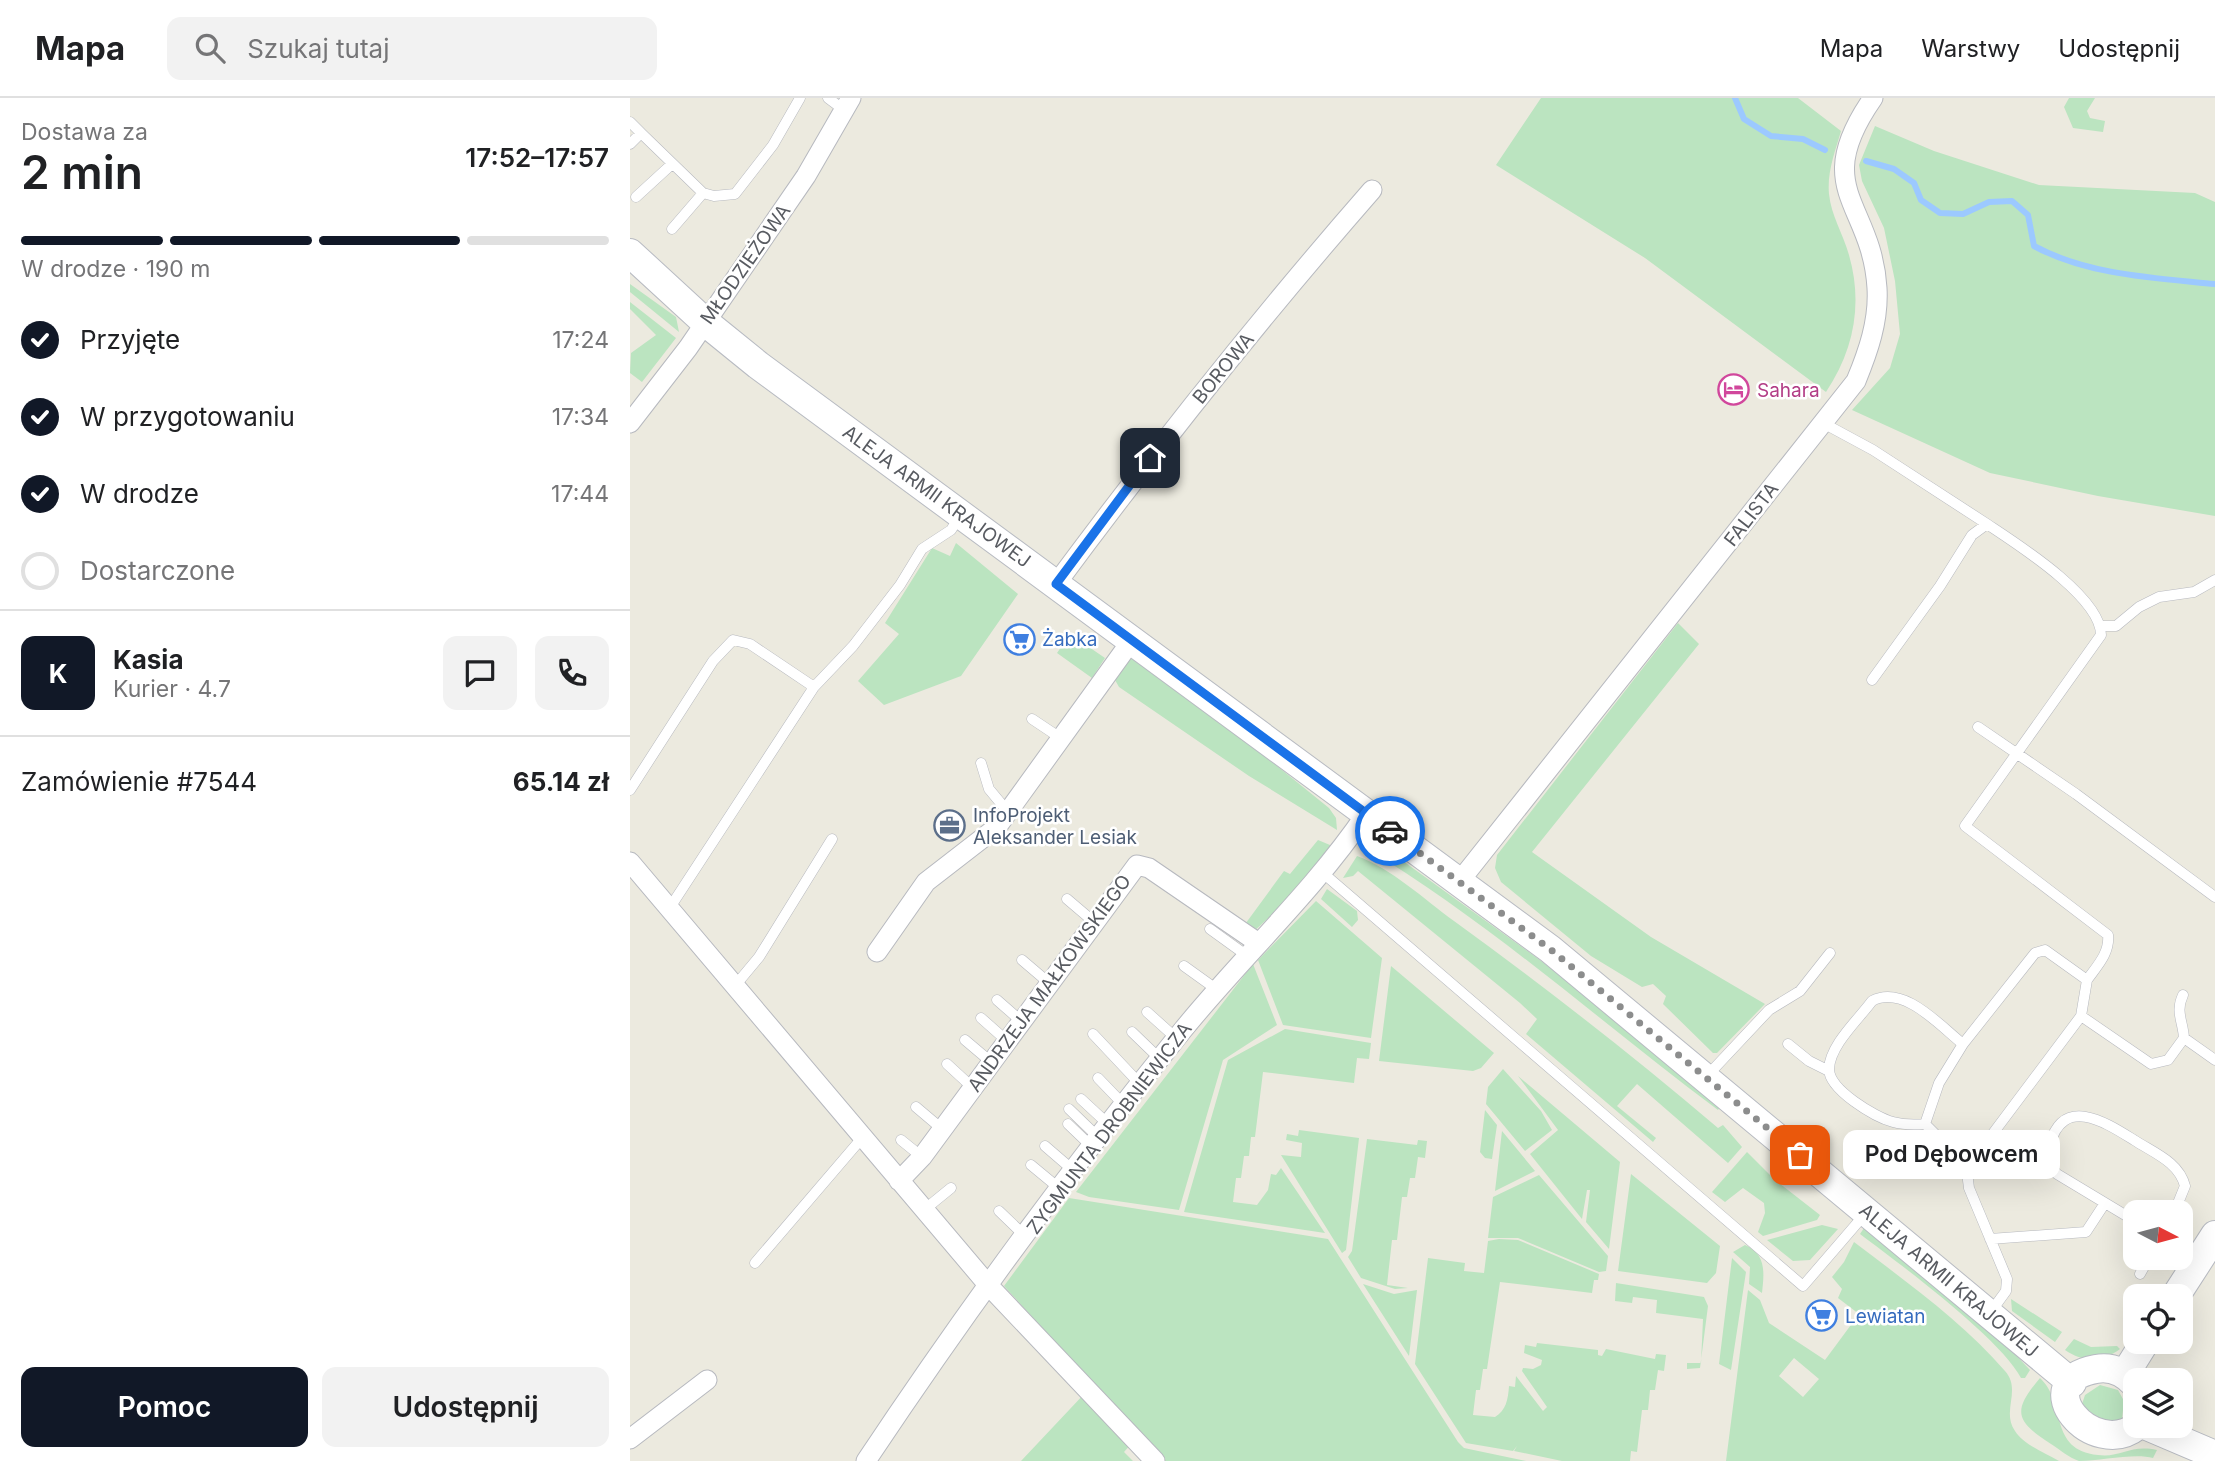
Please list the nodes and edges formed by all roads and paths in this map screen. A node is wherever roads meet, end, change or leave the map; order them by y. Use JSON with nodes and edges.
{"nodes":[{"id":1,"x":800,"y":98,"type":"edge"},
{"id":2,"x":1873,"y":98,"type":"edge"},
{"id":3,"x":841,"y":102,"type":"edge"},
{"id":4,"x":630,"y":122,"type":"edge"},
{"id":5,"x":640,"y":133,"type":"junction"},
{"id":6,"x":630,"y":144,"type":"edge"},
{"id":7,"x":672,"y":164,"type":"junction"},
{"id":8,"x":1372,"y":190,"type":"dead end"},
{"id":9,"x":703,"y":193,"type":"junction"},
{"id":10,"x":636,"y":197,"type":"dead end"},
{"id":11,"x":672,"y":229,"type":"dead end"},
{"id":12,"x":630,"y":253,"type":"edge"},
{"id":13,"x":705,"y":322,"type":"junction"},
{"id":14,"x":630,"y":423,"type":"edge"},
{"id":15,"x":1823,"y":423,"type":"junction"},
{"id":16,"x":961,"y":514,"type":"junction"},
{"id":17,"x":1987,"y":524,"type":"junction"},
{"id":18,"x":2215,"y":580,"type":"edge"},
{"id":19,"x":1056,"y":584,"type":"junction"},
{"id":20,"x":2101,"y":625,"type":"junction"},
{"id":21,"x":1132,"y":640,"type":"junction"},
{"id":22,"x":1871,"y":680,"type":"dead end"},
{"id":23,"x":814,"y":687,"type":"junction"},
{"id":24,"x":1032,"y":719,"type":"dead end"},
{"id":25,"x":1978,"y":727,"type":"dead end"},
{"id":26,"x":1062,"y":739,"type":"junction"},
{"id":27,"x":2015,"y":754,"type":"junction"},
{"id":28,"x":981,"y":763,"type":"dead end"},
{"id":29,"x":630,"y":790,"type":"edge"},
{"id":30,"x":1009,"y":812,"type":"junction"},
{"id":31,"x":1366,"y":814,"type":"junction"},
{"id":32,"x":832,"y":839,"type":"dead end"},
{"id":33,"x":630,"y":862,"type":"edge"},
{"id":34,"x":1323,"y":873,"type":"junction"},
{"id":35,"x":1459,"y":882,"type":"junction"},
{"id":36,"x":2215,"y":897,"type":"edge"},
{"id":37,"x":1067,"y":899,"type":"dead end"},
{"id":38,"x":669,"y":909,"type":"junction"},
{"id":39,"x":1094,"y":922,"type":"junction"},
{"id":40,"x":1210,"y":929,"type":"dead end"},
{"id":41,"x":1251,"y":948,"type":"junction"},
{"id":42,"x":877,"y":952,"type":"dead end"},
{"id":43,"x":1830,"y":953,"type":"dead end"},
{"id":44,"x":1022,"y":960,"type":"dead end"},
{"id":45,"x":1184,"y":966,"type":"dead end"},
{"id":46,"x":2087,"y":980,"type":"junction"},
{"id":47,"x":1049,"y":984,"type":"junction"},
{"id":48,"x":734,"y":987,"type":"junction"},
{"id":49,"x":1216,"y":989,"type":"junction"},
{"id":50,"x":2183,"y":995,"type":"dead end"},
{"id":51,"x":997,"y":1000,"type":"dead end"},
{"id":52,"x":1147,"y":1012,"type":"dead end"},
{"id":53,"x":2081,"y":1016,"type":"junction"},
{"id":54,"x":981,"y":1018,"type":"dead end"},
{"id":55,"x":1021,"y":1021,"type":"junction"},
{"id":56,"x":1132,"y":1032,"type":"dead end"},
{"id":57,"x":1093,"y":1034,"type":"dead end"},
{"id":58,"x":1176,"y":1038,"type":"junction"},
{"id":59,"x":2184,"y":1038,"type":"junction"},
{"id":60,"x":965,"y":1040,"type":"dead end"},
{"id":61,"x":1007,"y":1041,"type":"junction"},
{"id":62,"x":1788,"y":1044,"type":"dead end"},
{"id":63,"x":1963,"y":1044,"type":"junction"},
{"id":64,"x":1160,"y":1059,"type":"junction"},
{"id":65,"x":2215,"y":1060,"type":"edge"},
{"id":66,"x":991,"y":1062,"type":"junction"},
{"id":67,"x":947,"y":1064,"type":"dead end"},
{"id":68,"x":1829,"y":1071,"type":"junction"},
{"id":69,"x":1707,"y":1076,"type":"junction"},
{"id":70,"x":1098,"y":1078,"type":"dead end"},
{"id":71,"x":1140,"y":1084,"type":"junction"},
{"id":72,"x":972,"y":1087,"type":"junction"},
{"id":73,"x":1080,"y":1099,"type":"dead end"},
{"id":74,"x":1124,"y":1105,"type":"junction"},
{"id":75,"x":916,"y":1107,"type":"dead end"},
{"id":76,"x":1069,"y":1110,"type":"dead end"},
{"id":77,"x":1068,"y":1124,"type":"dead end"},
{"id":78,"x":1925,"y":1124,"type":"junction"},
{"id":79,"x":942,"y":1129,"type":"junction"},
{"id":80,"x":1100,"y":1136,"type":"junction"},
{"id":81,"x":862,"y":1138,"type":"junction"},
{"id":82,"x":901,"y":1140,"type":"dead end"},
{"id":83,"x":1045,"y":1146,"type":"dead end"},
{"id":84,"x":922,"y":1157,"type":"junction"},
{"id":85,"x":1031,"y":1165,"type":"dead end"},
{"id":86,"x":1966,"y":1165,"type":"junction"},
{"id":87,"x":1074,"y":1171,"type":"junction"},
{"id":88,"x":900,"y":1181,"type":"junction"},
{"id":89,"x":951,"y":1188,"type":"dead end"},
{"id":90,"x":1061,"y":1189,"type":"junction"},
{"id":91,"x":2179,"y":1200,"type":"edge"},
{"id":92,"x":2105,"y":1203,"type":"junction"},
{"id":93,"x":924,"y":1210,"type":"junction"},
{"id":94,"x":999,"y":1211,"type":"dead end"},
{"id":95,"x":1868,"y":1211,"type":"junction"},
{"id":96,"x":2123,"y":1214,"type":"edge"},
{"id":97,"x":2215,"y":1235,"type":"edge"},
{"id":98,"x":1026,"y":1237,"type":"junction"},
{"id":99,"x":1990,"y":1239,"type":"junction"},
{"id":100,"x":755,"y":1263,"type":"dead end"},
{"id":101,"x":2142,"y":1270,"type":"edge"},
{"id":102,"x":2140,"y":1274,"type":"dead end"},
{"id":103,"x":2183,"y":1284,"type":"edge"},
{"id":104,"x":989,"y":1286,"type":"junction"},
{"id":105,"x":1990,"y":1314,"type":"junction"},
{"id":106,"x":2123,"y":1376,"type":"edge"},
{"id":107,"x":707,"y":1380,"type":"dead end"},
{"id":108,"x":2072,"y":1383,"type":"junction"},
{"id":109,"x":2126,"y":1438,"type":"edge"},
{"id":110,"x":2175,"y":1438,"type":"edge"},
{"id":111,"x":630,"y":1439,"type":"edge"},
{"id":112,"x":2215,"y":1455,"type":"edge"},
{"id":113,"x":869,"y":1460,"type":"edge"},
{"id":114,"x":1155,"y":1461,"type":"edge"}],
"edges":[{"from":1,"to":9,"type":"lane"},
{"from":2,"to":15,"type":"street","name":"FALISTA"},
{"from":3,"to":13,"type":"street","name":"MŁODZIEŻOWA"},
{"from":4,"to":5,"type":"lane"},
{"from":5,"to":6,"type":"lane"},
{"from":5,"to":7,"type":"lane"},
{"from":7,"to":9,"type":"lane"},
{"from":7,"to":10,"type":"lane"},
{"from":8,"to":19,"type":"street","name":"BOROWA"},
{"from":9,"to":11,"type":"lane"},
{"from":12,"to":13,"type":"street","name":"ALEJA ARMII KRAJOWEJ"},
{"from":13,"to":14,"type":"street","name":"MŁODZIEŻOWA"},
{"from":13,"to":16,"type":"street","name":"ALEJA ARMII KRAJOWEJ"},
{"from":15,"to":17,"type":"lane"},
{"from":15,"to":35,"type":"street","name":"FALISTA"},
{"from":16,"to":19,"type":"street","name":"ALEJA ARMII KRAJOWEJ"},
{"from":16,"to":23,"type":"lane"},
{"from":17,"to":20,"type":"lane"},
{"from":17,"to":22,"type":"lane"},
{"from":18,"to":20,"type":"lane"},
{"from":19,"to":21,"type":"street","name":"ALEJA ARMII KRAJOWEJ"},
{"from":20,"to":27,"type":"lane"},
{"from":21,"to":26,"type":"street"},
{"from":21,"to":31,"type":"street","name":"ALEJA ARMII KRAJOWEJ"},
{"from":23,"to":29,"type":"lane"},
{"from":23,"to":38,"type":"lane"},
{"from":24,"to":26,"type":"lane"},
{"from":25,"to":27,"type":"lane"},
{"from":26,"to":30,"type":"street"},
{"from":27,"to":36,"type":"lane"},
{"from":27,"to":46,"type":"lane"},
{"from":28,"to":30,"type":"lane"},
{"from":30,"to":42,"type":"street"},
{"from":31,"to":34,"type":"street","name":"ZYGMUNTA DROBNIEWICZA"},
{"from":31,"to":35,"type":"street","name":"ALEJA ARMII KRAJOWEJ"},
{"from":32,"to":48,"type":"lane"},
{"from":33,"to":38,"type":"street"},
{"from":34,"to":41,"type":"street","name":"ZYGMUNTA DROBNIEWICZA"},
{"from":34,"to":95,"type":"lane"},
{"from":35,"to":69,"type":"street","name":"ALEJA ARMII KRAJOWEJ"},
{"from":37,"to":39,"type":"lane"},
{"from":38,"to":48,"type":"street"},
{"from":39,"to":41,"type":"street","name":"ANDRZEJA MAŁKOWSKIEGO"},
{"from":39,"to":47,"type":"street","name":"ANDRZEJA MAŁKOWSKIEGO"},
{"from":40,"to":41,"type":"lane"},
{"from":41,"to":49,"type":"street","name":"ZYGMUNTA DROBNIEWICZA"},
{"from":43,"to":69,"type":"lane"},
{"from":44,"to":47,"type":"lane"},
{"from":45,"to":49,"type":"lane"},
{"from":46,"to":53,"type":"lane"},
{"from":46,"to":63,"type":"lane"},
{"from":47,"to":55,"type":"street","name":"ANDRZEJA MAŁKOWSKIEGO"},
{"from":48,"to":81,"type":"street"},
{"from":49,"to":58,"type":"street","name":"ZYGMUNTA DROBNIEWICZA"},
{"from":50,"to":59,"type":"lane"},
{"from":51,"to":55,"type":"lane"},
{"from":52,"to":58,"type":"lane"},
{"from":53,"to":59,"type":"lane"},
{"from":53,"to":86,"type":"lane"},
{"from":54,"to":61,"type":"lane"},
{"from":55,"to":61,"type":"street","name":"ANDRZEJA MAŁKOWSKIEGO"},
{"from":56,"to":64,"type":"lane"},
{"from":57,"to":71,"type":"lane"},
{"from":58,"to":64,"type":"street","name":"ZYGMUNTA DROBNIEWICZA"},
{"from":59,"to":65,"type":"lane"},
{"from":60,"to":66,"type":"lane"},
{"from":61,"to":66,"type":"street","name":"ANDRZEJA MAŁKOWSKIEGO"},
{"from":62,"to":68,"type":"lane"},
{"from":63,"to":68,"type":"lane"},
{"from":63,"to":78,"type":"lane"},
{"from":64,"to":71,"type":"street","name":"ZYGMUNTA DROBNIEWICZA"},
{"from":66,"to":72,"type":"street","name":"ANDRZEJA MAŁKOWSKIEGO"},
{"from":67,"to":72,"type":"lane"},
{"from":68,"to":78,"type":"lane"},
{"from":69,"to":95,"type":"street","name":"ALEJA ARMII KRAJOWEJ"},
{"from":70,"to":74,"type":"lane"},
{"from":71,"to":74,"type":"street","name":"ZYGMUNTA DROBNIEWICZA"},
{"from":72,"to":79,"type":"street","name":"ANDRZEJA MAŁKOWSKIEGO"},
{"from":73,"to":80,"type":"lane"},
{"from":74,"to":80,"type":"street","name":"ZYGMUNTA DROBNIEWICZA"},
{"from":75,"to":79,"type":"lane"},
{"from":76,"to":80,"type":"lane"},
{"from":77,"to":80,"type":"lane"},
{"from":78,"to":86,"type":"lane"},
{"from":79,"to":84,"type":"street","name":"ANDRZEJA MAŁKOWSKIEGO"},
{"from":80,"to":87,"type":"street","name":"ZYGMUNTA DROBNIEWICZA"},
{"from":81,"to":88,"type":"street"},
{"from":81,"to":100,"type":"lane"},
{"from":82,"to":84,"type":"lane"},
{"from":83,"to":87,"type":"lane"},
{"from":84,"to":88,"type":"street","name":"ANDRZEJA MAŁKOWSKIEGO"},
{"from":85,"to":90,"type":"lane"},
{"from":86,"to":99,"type":"lane"},
{"from":87,"to":90,"type":"street","name":"ZYGMUNTA DROBNIEWICZA"},
{"from":88,"to":93,"type":"street"},
{"from":89,"to":93,"type":"lane"},
{"from":90,"to":98,"type":"street","name":"ZYGMUNTA DROBNIEWICZA"},
{"from":91,"to":92,"type":"lane"},
{"from":92,"to":96,"type":"lane"},
{"from":92,"to":99,"type":"lane"},
{"from":93,"to":104,"type":"street"},
{"from":94,"to":98,"type":"lane"},
{"from":95,"to":105,"type":"street","name":"ALEJA ARMII KRAJOWEJ"},
{"from":97,"to":103,"type":"street"},
{"from":98,"to":104,"type":"street","name":"ZYGMUNTA DROBNIEWICZA"},
{"from":99,"to":105,"type":"lane"},
{"from":101,"to":102,"type":"lane"},
{"from":104,"to":113,"type":"street","name":"ZYGMUNTA DROBNIEWICZA"},
{"from":104,"to":114,"type":"street"},
{"from":105,"to":108,"type":"street","name":"ALEJA ARMII KRAJOWEJ"},
{"from":106,"to":108,"type":"street"},
{"from":107,"to":111,"type":"street"},
{"from":108,"to":109,"type":"street"},
{"from":110,"to":112,"type":"street"}]}
